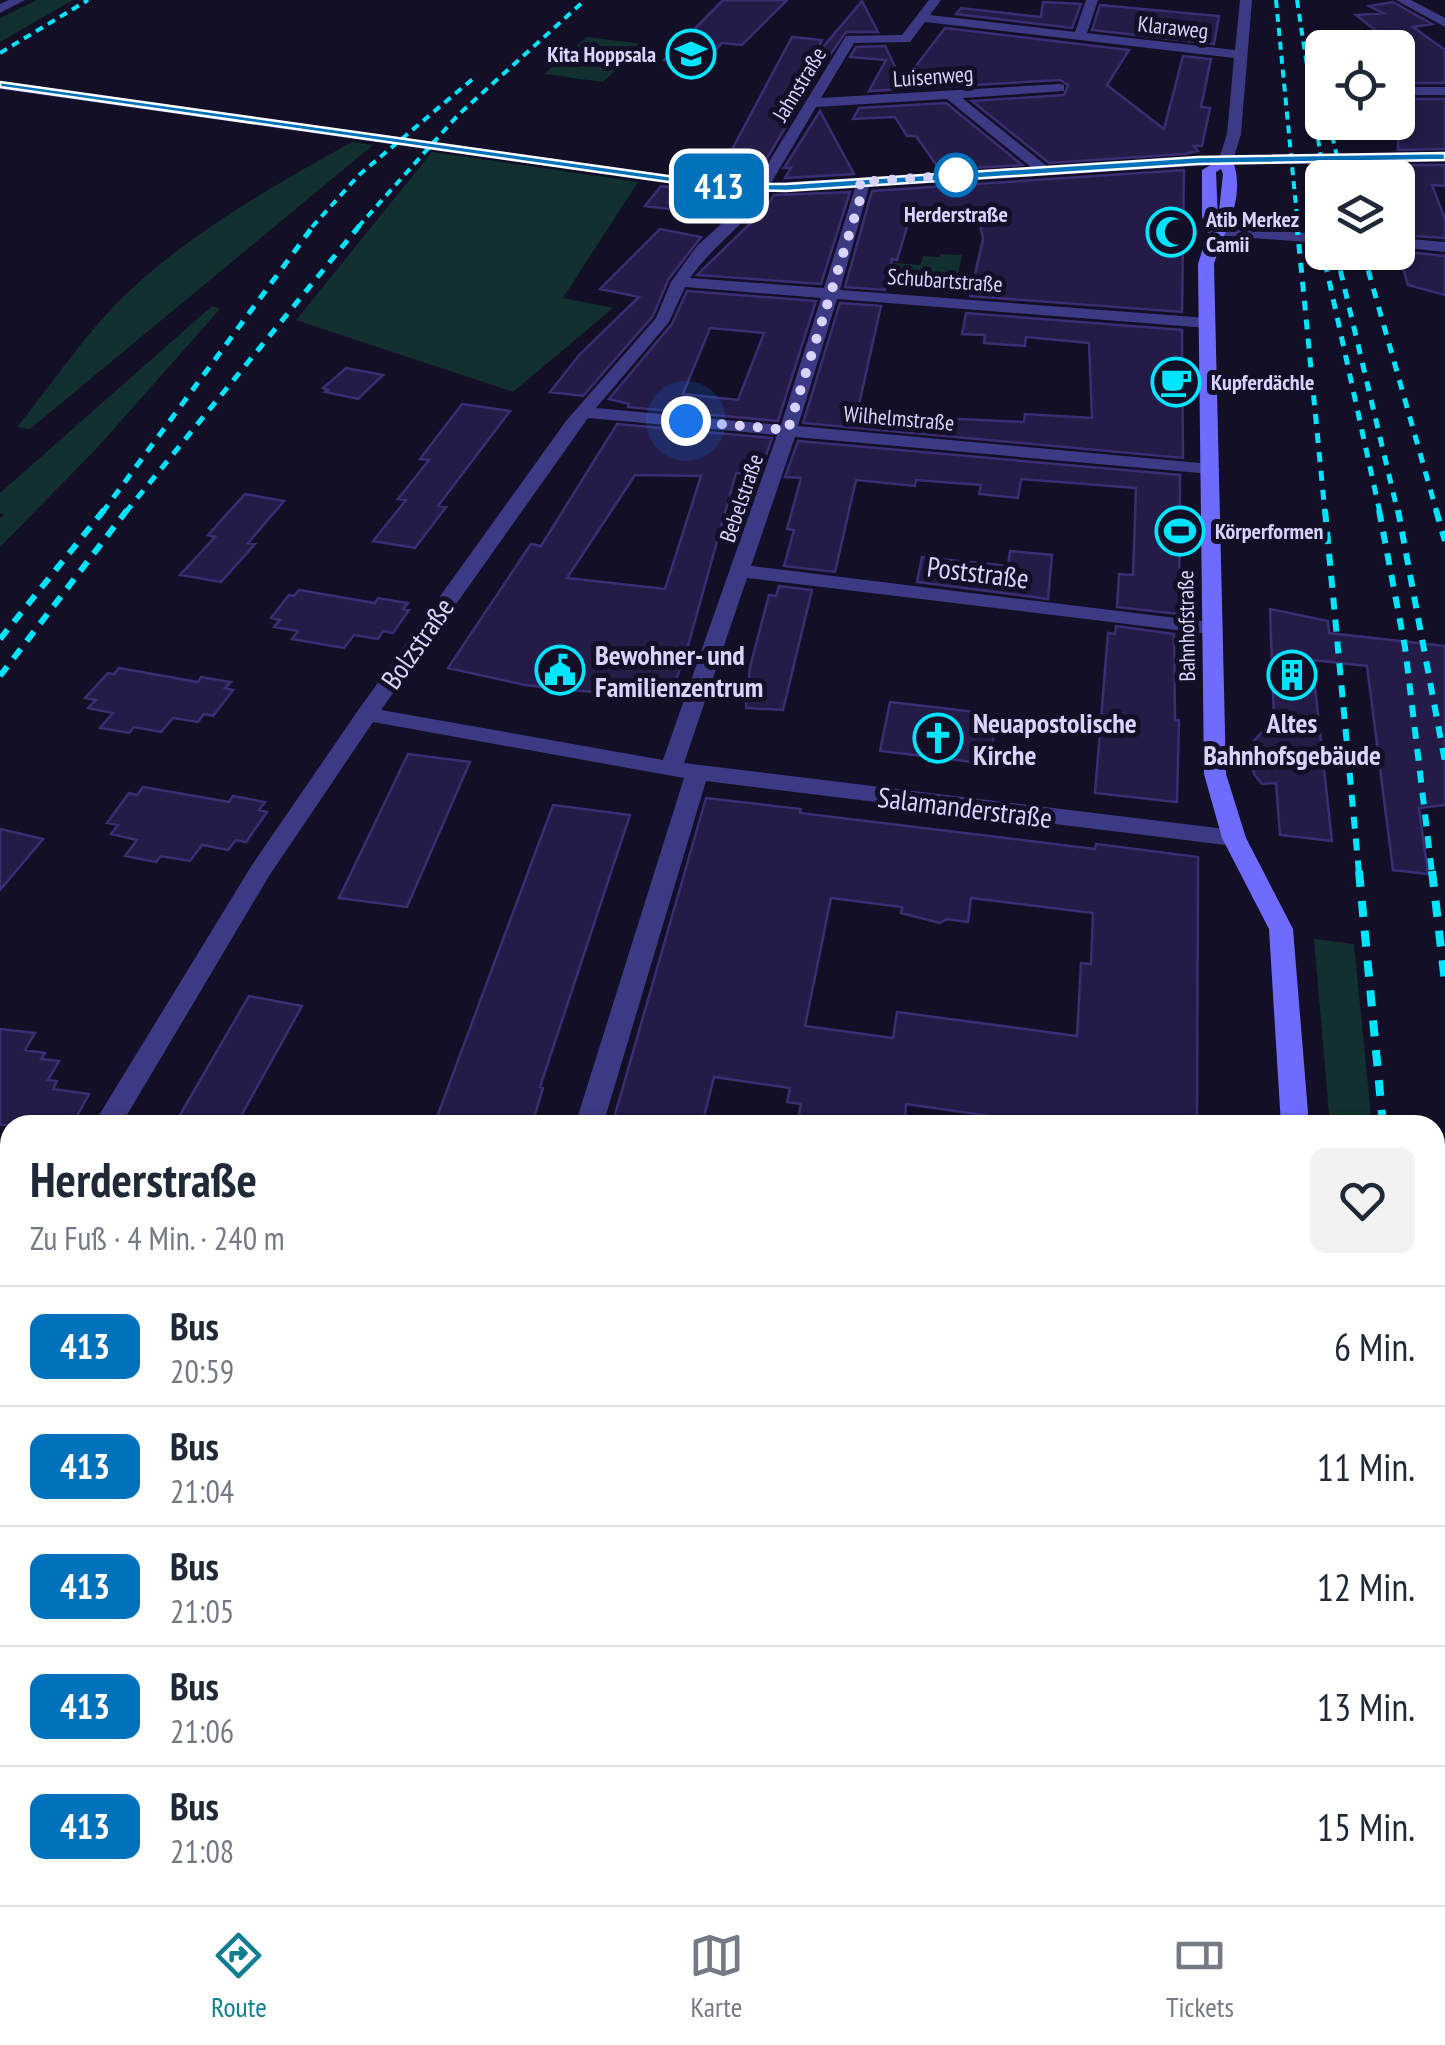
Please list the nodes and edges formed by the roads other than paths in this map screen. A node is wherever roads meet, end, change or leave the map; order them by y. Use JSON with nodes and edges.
{"nodes":[{"id":1,"x":19,"y":0,"type":"edge"},
{"id":2,"x":936,"y":0,"type":"edge"},
{"id":3,"x":1092,"y":0,"type":"edge"},
{"id":4,"x":1246,"y":0,"type":"edge"},
{"id":5,"x":1402,"y":0,"type":"edge"},
{"id":6,"x":0,"y":8,"type":"edge"},
{"id":7,"x":921,"y":18,"type":"junction"},
{"id":8,"x":1445,"y":23,"type":"edge"},
{"id":9,"x":1080,"y":37,"type":"junction"},
{"id":10,"x":1242,"y":55,"type":"junction"},
{"id":11,"x":0,"y":84,"type":"edge"},
{"id":12,"x":1058,"y":88,"type":"dead end"},
{"id":13,"x":1415,"y":91,"type":"edge"},
{"id":14,"x":1445,"y":91,"type":"edge"},
{"id":15,"x":950,"y":94,"type":"junction"},
{"id":16,"x":810,"y":103,"type":"junction"},
{"id":17,"x":1233,"y":142,"type":"junction"},
{"id":18,"x":1445,"y":156,"type":"edge"},
{"id":19,"x":1265,"y":158,"type":"junction"},
{"id":20,"x":1226,"y":160,"type":"junction"},
{"id":21,"x":1042,"y":169,"type":"junction"},
{"id":22,"x":859,"y":182,"type":"junction"},
{"id":23,"x":760,"y":188,"type":"junction"},
{"id":24,"x":1216,"y":232,"type":"junction"},
{"id":25,"x":1305,"y":238,"type":"edge"},
{"id":26,"x":1415,"y":245,"type":"edge"},
{"id":27,"x":1445,"y":248,"type":"edge"},
{"id":28,"x":679,"y":282,"type":"junction"},
{"id":29,"x":832,"y":294,"type":"junction"},
{"id":30,"x":1208,"y":323,"type":"junction"},
{"id":31,"x":583,"y":412,"type":"junction"},
{"id":32,"x":788,"y":430,"type":"junction"},
{"id":33,"x":1211,"y":469,"type":"junction"},
{"id":34,"x":740,"y":571,"type":"junction"},
{"id":35,"x":1210,"y":628,"type":"junction"},
{"id":36,"x":367,"y":714,"type":"junction"},
{"id":37,"x":671,"y":768,"type":"junction"},
{"id":38,"x":697,"y":772,"type":"junction"},
{"id":39,"x":1234,"y":838,"type":"junction"},
{"id":40,"x":113,"y":1115,"type":"edge"},
{"id":41,"x":592,"y":1115,"type":"edge"},
{"id":42,"x":1294,"y":1115,"type":"edge"}],
"edges":[{"from":1,"to":6,"type":"street"},
{"from":2,"to":7,"type":"street","name":"Jahnstraße"},
{"from":3,"to":9,"type":"street"},
{"from":4,"to":10,"type":"street"},
{"from":5,"to":8,"type":"street"},
{"from":7,"to":9,"type":"street","name":"Klaraweg"},
{"from":7,"to":16,"type":"street","name":"Jahnstraße"},
{"from":9,"to":10,"type":"street","name":"Klaraweg"},
{"from":10,"to":17,"type":"street"},
{"from":11,"to":23,"type":"street"},
{"from":12,"to":15,"type":"street","name":"Luisenweg"},
{"from":13,"to":14,"type":"street"},
{"from":15,"to":16,"type":"street","name":"Luisenweg"},
{"from":15,"to":21,"type":"street"},
{"from":16,"to":23,"type":"street","name":"Jahnstraße"},
{"from":17,"to":19,"type":"street"},
{"from":17,"to":20,"type":"street"},
{"from":18,"to":19,"type":"main road"},
{"from":19,"to":20,"type":"main road"},
{"from":20,"to":21,"type":"street"},
{"from":20,"to":24,"type":"main road","name":"Bahnhofstraße"},
{"from":21,"to":22,"type":"street"},
{"from":22,"to":23,"type":"street"},
{"from":22,"to":29,"type":"street","name":"Bebelstraße"},
{"from":23,"to":28,"type":"street","name":"Bolzstraße"},
{"from":24,"to":25,"type":"street"},
{"from":24,"to":30,"type":"main road","name":"Bahnhofstraße"},
{"from":26,"to":27,"type":"street"},
{"from":28,"to":29,"type":"street","name":"Schubartstraße"},
{"from":28,"to":31,"type":"street","name":"Bolzstraße"},
{"from":29,"to":30,"type":"street","name":"Schubartstraße"},
{"from":29,"to":32,"type":"street","name":"Bebelstraße"},
{"from":30,"to":33,"type":"main road","name":"Bahnhofstraße"},
{"from":31,"to":32,"type":"street","name":"Wilhelmstraße"},
{"from":31,"to":36,"type":"street","name":"Bolzstraße"},
{"from":32,"to":33,"type":"street","name":"Wilhelmstraße"},
{"from":32,"to":34,"type":"street","name":"Bebelstraße"},
{"from":33,"to":35,"type":"main road","name":"Bahnhofstraße"},
{"from":34,"to":35,"type":"street","name":"Poststraße"},
{"from":34,"to":37,"type":"street","name":"Bebelstraße"},
{"from":35,"to":39,"type":"main road","name":"Bahnhofstraße"},
{"from":36,"to":37,"type":"street","name":"Salamanderstraße"},
{"from":36,"to":40,"type":"street","name":"Bolzstraße"},
{"from":37,"to":38,"type":"street","name":"Salamanderstraße"},
{"from":38,"to":39,"type":"street","name":"Salamanderstraße"},
{"from":38,"to":41,"type":"street"},
{"from":39,"to":42,"type":"main road","name":"Bahnhofstraße"}]}
